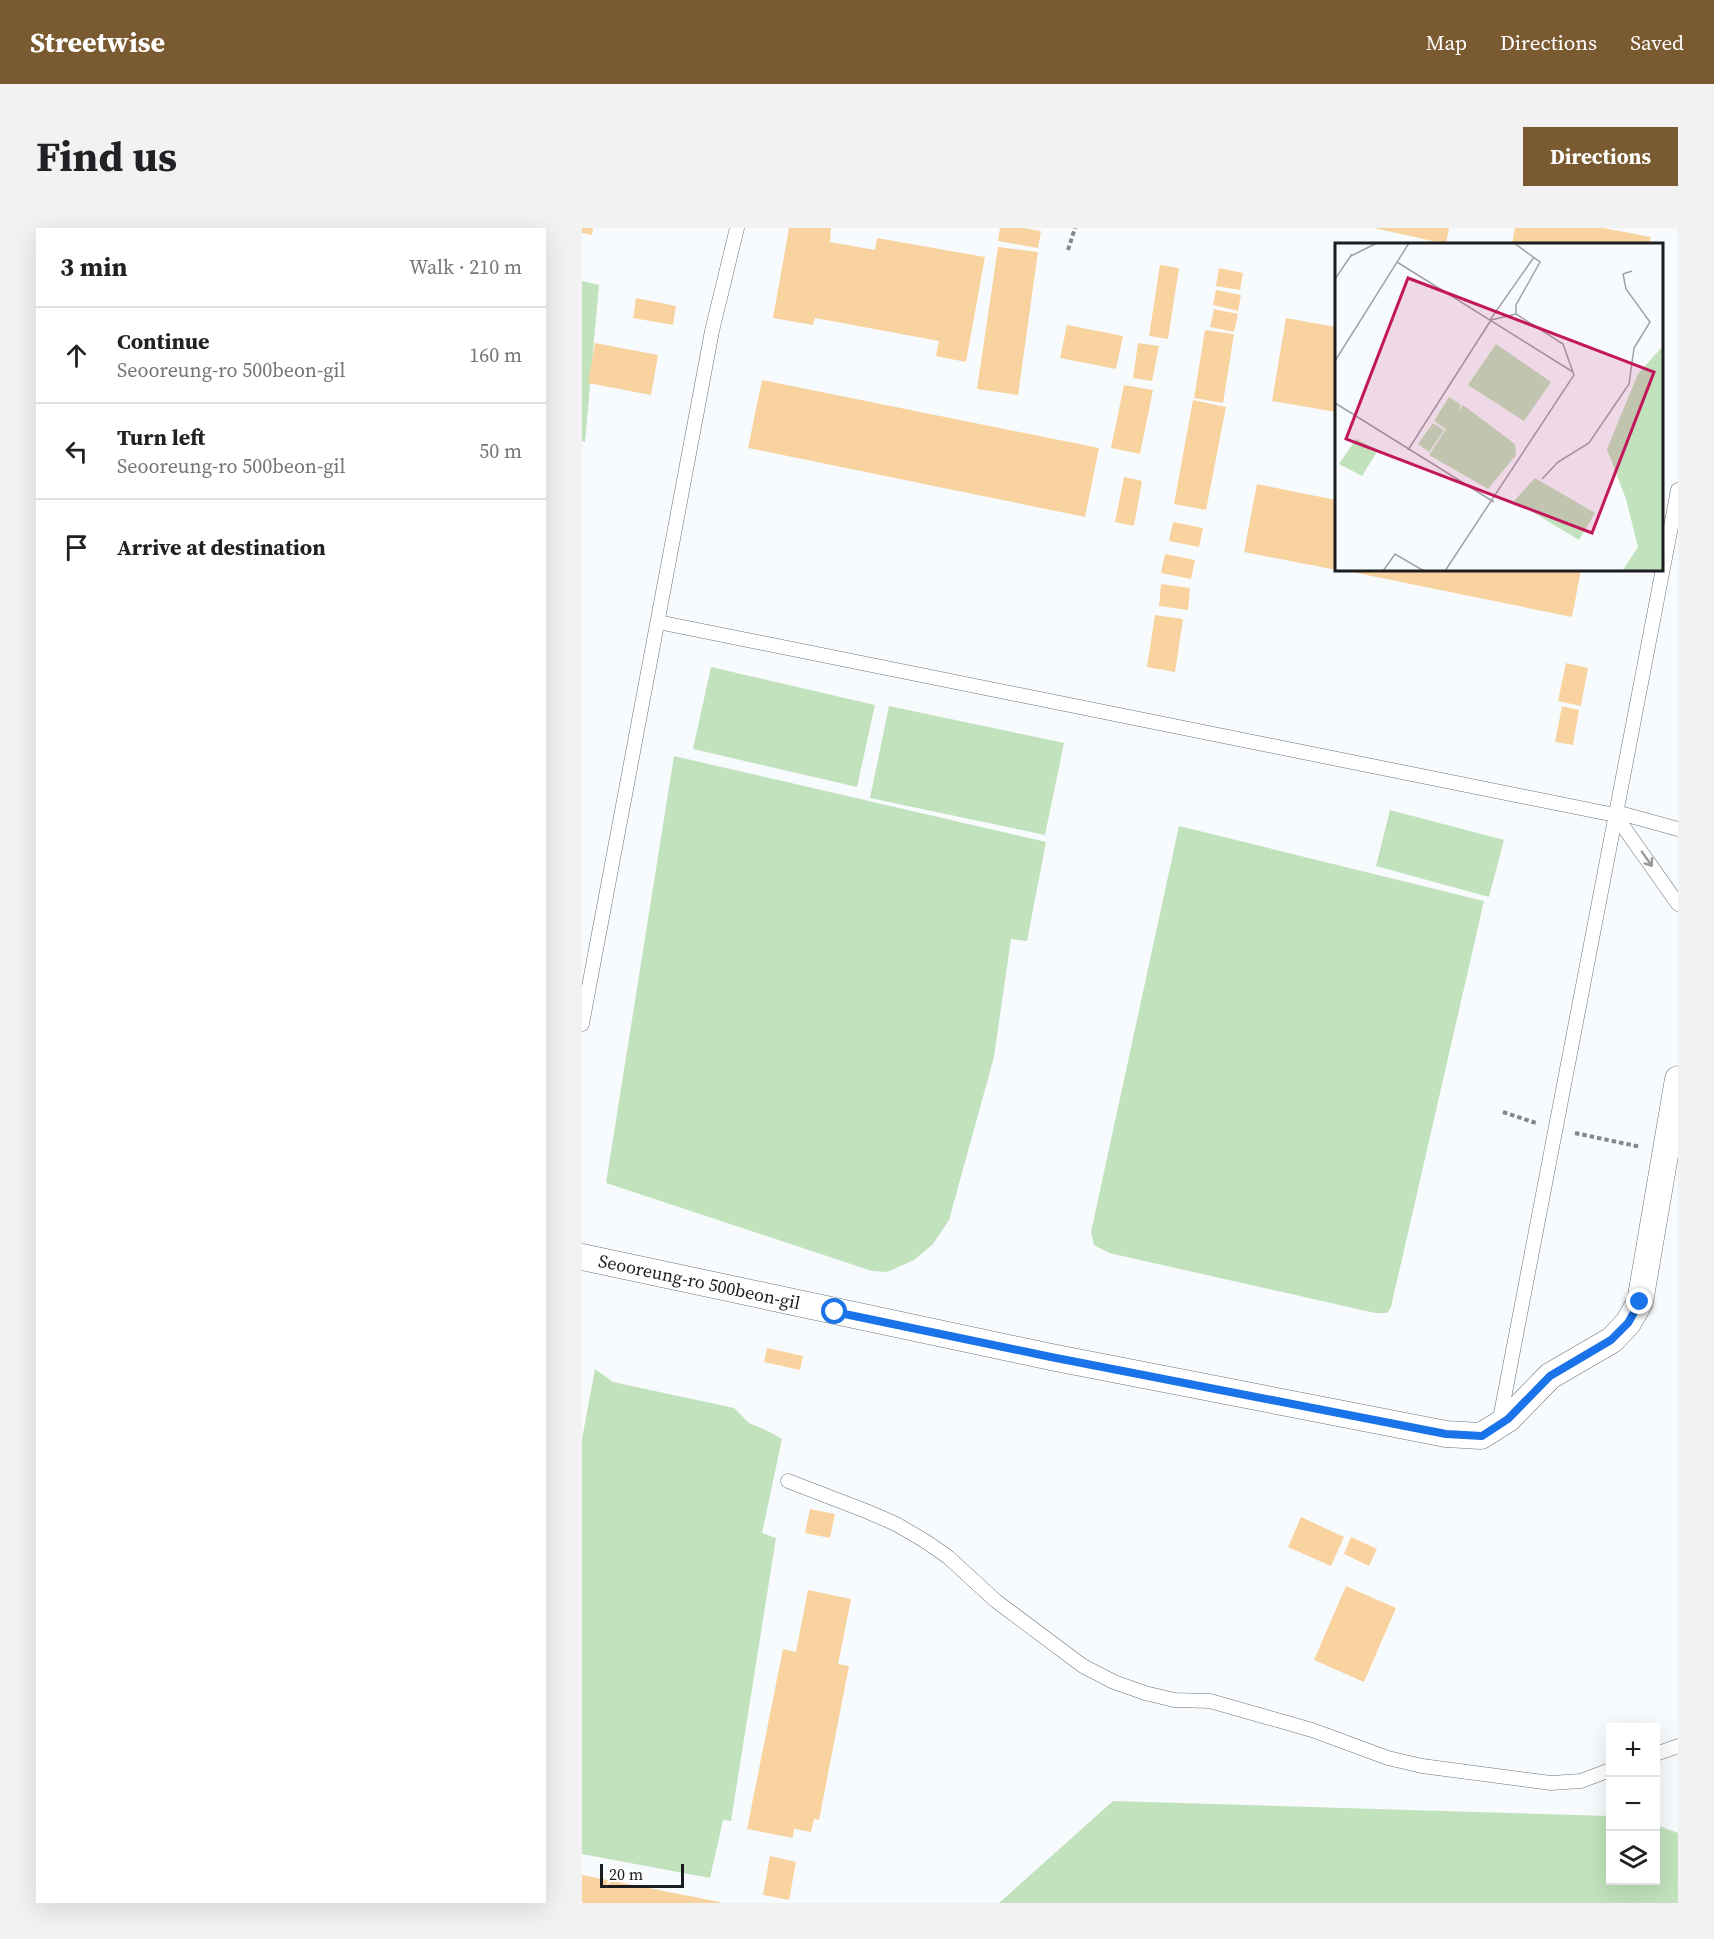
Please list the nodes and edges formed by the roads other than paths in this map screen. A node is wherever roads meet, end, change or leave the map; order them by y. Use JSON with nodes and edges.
{"nodes":[{"id":1,"x":737,"y":228,"type":"edge"},
{"id":2,"x":1678,"y":490,"type":"edge"},
{"id":3,"x":1663,"y":568,"type":"edge"},
{"id":4,"x":1662,"y":572,"type":"edge"},
{"id":5,"x":658,"y":622,"type":"junction"},
{"id":6,"x":1616,"y":814,"type":"junction"},
{"id":7,"x":1678,"y":829,"type":"edge"},
{"id":8,"x":1678,"y":904,"type":"edge"},
{"id":9,"x":582,"y":1024,"type":"edge"},
{"id":10,"x":1678,"y":1078,"type":"edge"},
{"id":11,"x":582,"y":1257,"type":"edge"},
{"id":12,"x":1499,"y":1425,"type":"junction"},
{"id":13,"x":788,"y":1481,"type":"dead end"},
{"id":14,"x":1678,"y":1746,"type":"edge"},
{"id":15,"x":1660,"y":1753,"type":"edge"},
{"id":16,"x":1606,"y":1772,"type":"edge"}],
"edges":[{"from":1,"to":5,"type":"lane"},
{"from":2,"to":3,"type":"lane"},
{"from":4,"to":6,"type":"lane"},
{"from":5,"to":6,"type":"lane"},
{"from":5,"to":9,"type":"lane"},
{"from":6,"to":7,"type":"lane"},
{"from":6,"to":8,"type":"lane","one_way":true},
{"from":6,"to":12,"type":"lane"},
{"from":10,"to":12,"type":"street","name":"Seooreung-ro 500beon-gil"},
{"from":11,"to":12,"type":"street","name":"Seooreung-ro 500beon-gil"},
{"from":13,"to":16,"type":"lane"},
{"from":14,"to":15,"type":"lane"}]}
